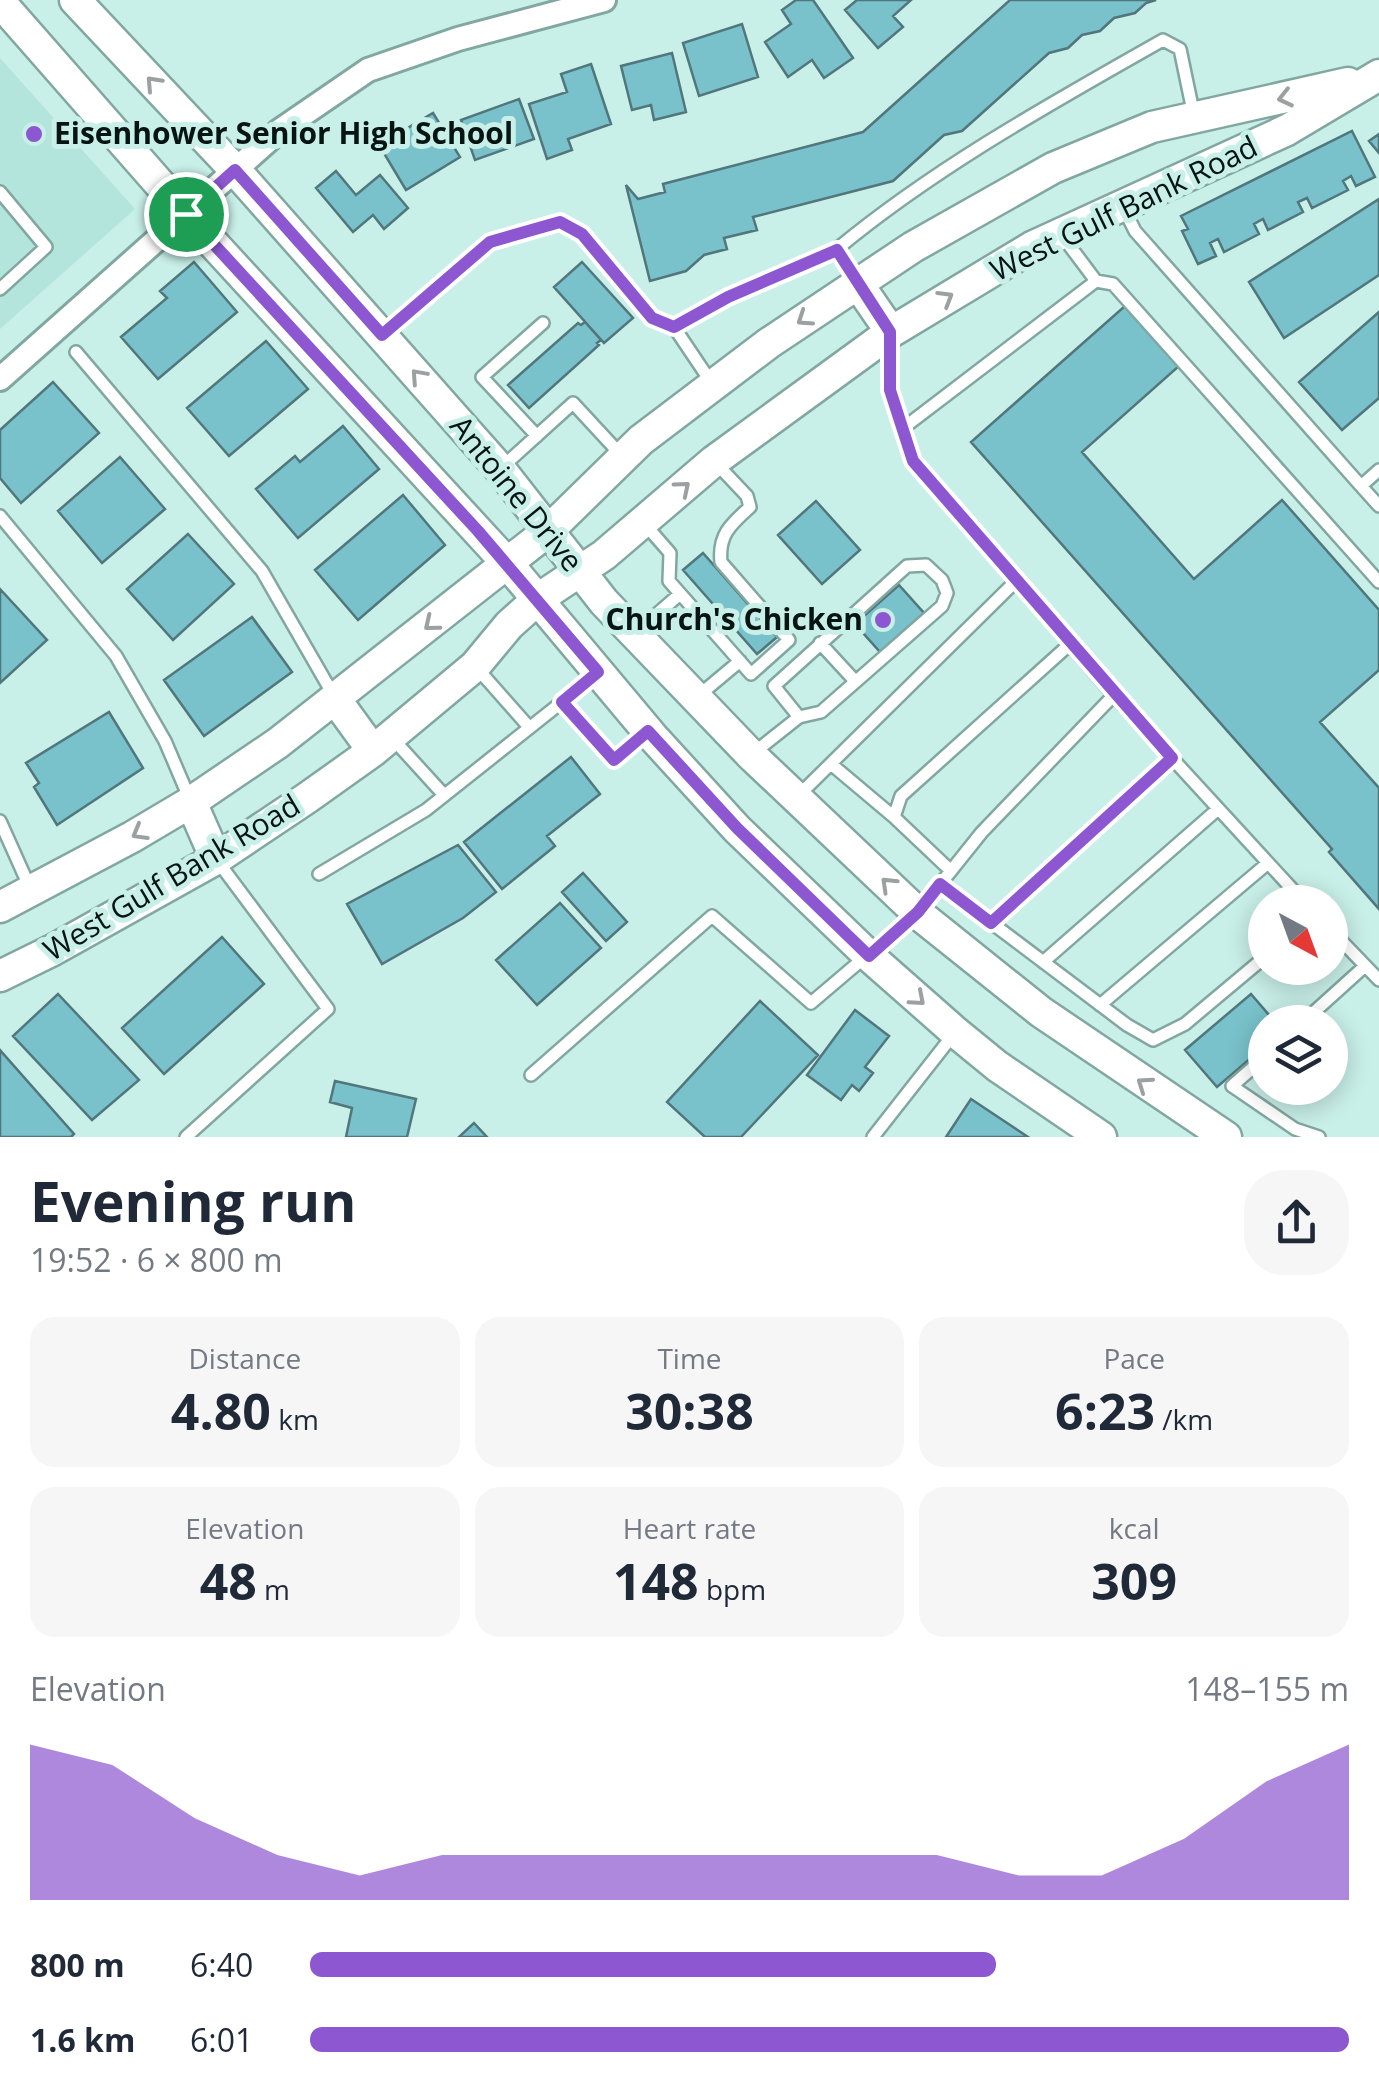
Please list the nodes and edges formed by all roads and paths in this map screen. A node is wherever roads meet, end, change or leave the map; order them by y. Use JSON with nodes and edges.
{"nodes":[{"id":1,"x":76,"y":0,"type":"edge"},
{"id":2,"x":604,"y":0,"type":"edge"},
{"id":3,"x":0,"y":2,"type":"edge"},
{"id":4,"x":1379,"y":73,"type":"edge"},
{"id":5,"x":1194,"y":118,"type":"junction"},
{"id":6,"x":235,"y":170,"type":"junction"},
{"id":7,"x":0,"y":192,"type":"edge"},
{"id":8,"x":1122,"y":206,"type":"junction"},
{"id":9,"x":186,"y":214,"type":"junction"},
{"id":10,"x":1061,"y":234,"type":"junction"},
{"id":11,"x":837,"y":250,"type":"junction"},
{"id":12,"x":1096,"y":282,"type":"junction"},
{"id":13,"x":858,"y":284,"type":"junction"},
{"id":14,"x":0,"y":289,"type":"edge"},
{"id":15,"x":542,"y":323,"type":"dead end"},
{"id":16,"x":674,"y":327,"type":"junction"},
{"id":17,"x":890,"y":332,"type":"junction"},
{"id":18,"x":382,"y":335,"type":"junction"},
{"id":19,"x":76,"y":352,"type":"dead end"},
{"id":20,"x":0,"y":379,"type":"edge"},
{"id":21,"x":713,"y":386,"type":"junction"},
{"id":22,"x":902,"y":429,"type":"junction"},
{"id":23,"x":537,"y":436,"type":"junction"},
{"id":24,"x":622,"y":456,"type":"junction"},
{"id":25,"x":714,"y":461,"type":"junction"},
{"id":26,"x":500,"y":469,"type":"junction"},
{"id":27,"x":1379,"y":470,"type":"edge"},
{"id":28,"x":1361,"y":486,"type":"junction"},
{"id":29,"x":1379,"y":506,"type":"edge"},
{"id":30,"x":0,"y":516,"type":"edge"},
{"id":31,"x":643,"y":522,"type":"junction"},
{"id":32,"x":548,"y":531,"type":"junction"},
{"id":33,"x":507,"y":563,"type":"junction"},
{"id":34,"x":580,"y":572,"type":"junction"},
{"id":35,"x":1016,"y":581,"type":"junction"},
{"id":36,"x":1379,"y":582,"type":"edge"},
{"id":37,"x":680,"y":594,"type":"junction"},
{"id":38,"x":538,"y":599,"type":"junction"},
{"id":39,"x":634,"y":634,"type":"junction"},
{"id":40,"x":820,"y":644,"type":"junction"},
{"id":41,"x":1070,"y":644,"type":"junction"},
{"id":42,"x":740,"y":661,"type":"junction"},
{"id":43,"x":475,"y":666,"type":"junction"},
{"id":44,"x":598,"y":672,"type":"junction"},
{"id":45,"x":855,"y":681,"type":"junction"},
{"id":46,"x":1114,"y":695,"type":"junction"},
{"id":47,"x":695,"y":698,"type":"junction"},
{"id":48,"x":336,"y":700,"type":"junction"},
{"id":49,"x":562,"y":702,"type":"junction"},
{"id":50,"x":799,"y":718,"type":"junction"},
{"id":51,"x":529,"y":728,"type":"junction"},
{"id":52,"x":648,"y":731,"type":"junction"},
{"id":53,"x":382,"y":744,"type":"junction"},
{"id":54,"x":751,"y":755,"type":"junction"},
{"id":55,"x":1172,"y":758,"type":"junction"},
{"id":56,"x":831,"y":764,"type":"junction"},
{"id":57,"x":444,"y":796,"type":"junction"},
{"id":58,"x":797,"y":797,"type":"junction"},
{"id":59,"x":191,"y":802,"type":"junction"},
{"id":60,"x":1218,"y":809,"type":"junction"},
{"id":61,"x":894,"y":817,"type":"junction"},
{"id":62,"x":0,"y":820,"type":"edge"},
{"id":63,"x":216,"y":859,"type":"junction"},
{"id":64,"x":1268,"y":864,"type":"junction"},
{"id":65,"x":951,"y":871,"type":"junction"},
{"id":66,"x":319,"y":874,"type":"dead end"},
{"id":67,"x":940,"y":884,"type":"junction"},
{"id":68,"x":1288,"y":885,"type":"edge"},
{"id":69,"x":32,"y":892,"type":"junction"},
{"id":70,"x":0,"y":907,"type":"edge"},
{"id":71,"x":918,"y":912,"type":"junction"},
{"id":72,"x":991,"y":923,"type":"junction"},
{"id":73,"x":1348,"y":948,"type":"edge"},
{"id":74,"x":869,"y":956,"type":"junction"},
{"id":75,"x":1043,"y":962,"type":"junction"},
{"id":76,"x":1366,"y":966,"type":"junction"},
{"id":77,"x":1248,"y":971,"type":"edge"},
{"id":78,"x":0,"y":976,"type":"edge"},
{"id":79,"x":1379,"y":980,"type":"edge"},
{"id":80,"x":1322,"y":1005,"type":"edge"},
{"id":81,"x":1100,"y":1006,"type":"junction"},
{"id":82,"x":956,"y":1032,"type":"junction"},
{"id":83,"x":1248,"y":1072,"type":"edge"},
{"id":84,"x":531,"y":1075,"type":"dead end"},
{"id":85,"x":1248,"y":1097,"type":"edge"},
{"id":86,"x":1260,"y":1105,"type":"edge"},
{"id":87,"x":186,"y":1137,"type":"edge"},
{"id":88,"x":873,"y":1137,"type":"edge"},
{"id":89,"x":1101,"y":1137,"type":"edge"},
{"id":90,"x":1226,"y":1137,"type":"edge"},
{"id":91,"x":1319,"y":1137,"type":"edge"}],
"edges":[{"from":6,"to":1,"type":"main road","name":"Antoine Drive","one_way":true},
{"from":2,"to":6,"type":"street"},
{"from":3,"to":9,"type":"main road","name":"Antoine Drive"},
{"from":4,"to":5,"type":"main road","name":"West Gulf Bank Road","one_way":true},
{"from":4,"to":8,"type":"main road","name":"West Gulf Bank Road"},
{"from":5,"to":11,"type":"lane"},
{"from":5,"to":13,"type":"main road","name":"West Gulf Bank Road"},
{"from":6,"to":9,"type":"street"},
{"from":6,"to":18,"type":"main road","name":"Antoine Drive"},
{"from":7,"to":14,"type":"lane"},
{"from":8,"to":10,"type":"main road","name":"West Gulf Bank Road"},
{"from":8,"to":28,"type":"lane"},
{"from":9,"to":20,"type":"street"},
{"from":9,"to":33,"type":"main road","name":"Antoine Drive"},
{"from":10,"to":12,"type":"lane"},
{"from":17,"to":10,"type":"main road","name":"West Gulf Bank Road","one_way":true},
{"from":11,"to":13,"type":"lane"},
{"from":11,"to":16,"type":"lane"},
{"from":12,"to":22,"type":"lane"},
{"from":12,"to":36,"type":"lane"},
{"from":13,"to":17,"type":"main road"},
{"from":13,"to":21,"type":"main road","name":"West Gulf Bank Road","one_way":true},
{"from":15,"to":23,"type":"lane"},
{"from":16,"to":18,"type":"lane"},
{"from":16,"to":21,"type":"lane"},
{"from":17,"to":22,"type":"lane"},
{"from":17,"to":25,"type":"main road","name":"West Gulf Bank Road"},
{"from":26,"to":18,"type":"main road","name":"Antoine Drive","one_way":true},
{"from":19,"to":48,"type":"lane"},
{"from":21,"to":24,"type":"main road","name":"West Gulf Bank Road"},
{"from":22,"to":35,"type":"lane"},
{"from":23,"to":24,"type":"lane"},
{"from":23,"to":26,"type":"lane"},
{"from":24,"to":32,"type":"main road","name":"West Gulf Bank Road"},
{"from":31,"to":25,"type":"main road","name":"West Gulf Bank Road","one_way":true},
{"from":25,"to":42,"type":"lane"},
{"from":26,"to":32,"type":"main road","name":"Antoine Drive"},
{"from":27,"to":28,"type":"lane"},
{"from":28,"to":29,"type":"lane"},
{"from":30,"to":59,"type":"lane"},
{"from":31,"to":34,"type":"main road","name":"West Gulf Bank Road"},
{"from":31,"to":37,"type":"lane"},
{"from":32,"to":33,"type":"main road","name":"West Gulf Bank Road"},
{"from":32,"to":34,"type":"main road","name":"Antoine Drive"},
{"from":33,"to":38,"type":"main road","name":"Antoine Drive"},
{"from":33,"to":48,"type":"main road","name":"West Gulf Bank Road","one_way":true},
{"from":34,"to":38,"type":"main road","name":"West Gulf Bank Road"},
{"from":34,"to":39,"type":"main road","name":"Antoine Drive"},
{"from":35,"to":41,"type":"lane"},
{"from":35,"to":56,"type":"lane"},
{"from":37,"to":39,"type":"lane"},
{"from":37,"to":42,"type":"lane"},
{"from":38,"to":43,"type":"main road","name":"West Gulf Bank Road"},
{"from":38,"to":44,"type":"main road","name":"Antoine Drive"},
{"from":39,"to":47,"type":"main road","name":"Antoine Drive"},
{"from":40,"to":45,"type":"lane"},
{"from":40,"to":45,"type":"lane"},
{"from":40,"to":50,"type":"lane"},
{"from":41,"to":46,"type":"lane"},
{"from":41,"to":61,"type":"lane"},
{"from":42,"to":47,"type":"lane"},
{"from":43,"to":51,"type":"lane"},
{"from":43,"to":53,"type":"main road","name":"West Gulf Bank Road"},
{"from":44,"to":49,"type":"lane"},
{"from":44,"to":52,"type":"main road","name":"Antoine Drive"},
{"from":45,"to":50,"type":"lane"},
{"from":46,"to":55,"type":"lane"},
{"from":46,"to":65,"type":"lane"},
{"from":47,"to":54,"type":"main road","name":"Antoine Drive"},
{"from":48,"to":53,"type":"main road"},
{"from":48,"to":59,"type":"main road","name":"West Gulf Bank Road"},
{"from":49,"to":51,"type":"lane"},
{"from":49,"to":52,"type":"lane"},
{"from":50,"to":54,"type":"lane"},
{"from":51,"to":57,"type":"lane"},
{"from":52,"to":74,"type":"main road","name":"Antoine Drive"},
{"from":53,"to":57,"type":"lane"},
{"from":53,"to":63,"type":"main road","name":"West Gulf Bank Road"},
{"from":54,"to":58,"type":"main road","name":"Antoine Drive"},
{"from":55,"to":60,"type":"lane"},
{"from":55,"to":72,"type":"lane"},
{"from":56,"to":58,"type":"lane"},
{"from":56,"to":61,"type":"lane"},
{"from":57,"to":66,"type":"lane"},
{"from":71,"to":58,"type":"main road","name":"Antoine Drive","one_way":true},
{"from":59,"to":63,"type":"main road"},
{"from":59,"to":69,"type":"main road","name":"West Gulf Bank Road","one_way":true},
{"from":60,"to":64,"type":"lane"},
{"from":60,"to":75,"type":"lane"},
{"from":61,"to":65,"type":"lane"},
{"from":62,"to":69,"type":"lane"},
{"from":63,"to":78,"type":"main road","name":"West Gulf Bank Road"},
{"from":63,"to":87,"type":"lane"},
{"from":64,"to":68,"type":"lane"},
{"from":64,"to":81,"type":"lane"},
{"from":65,"to":67,"type":"lane"},
{"from":67,"to":71,"type":"lane"},
{"from":67,"to":72,"type":"lane"},
{"from":69,"to":70,"type":"main road","name":"West Gulf Bank Road"},
{"from":71,"to":74,"type":"lane"},
{"from":90,"to":71,"type":"main road","name":"Antoine Drive","one_way":true},
{"from":72,"to":75,"type":"lane"},
{"from":73,"to":76,"type":"lane"},
{"from":74,"to":82,"type":"main road","name":"Antoine Drive","one_way":true},
{"from":74,"to":84,"type":"lane"},
{"from":75,"to":81,"type":"lane"},
{"from":76,"to":79,"type":"lane"},
{"from":76,"to":80,"type":"lane"},
{"from":77,"to":81,"type":"lane"},
{"from":82,"to":88,"type":"lane"},
{"from":82,"to":89,"type":"main road","name":"Antoine Drive"},
{"from":83,"to":85,"type":"lane"},
{"from":86,"to":91,"type":"lane"}]}
